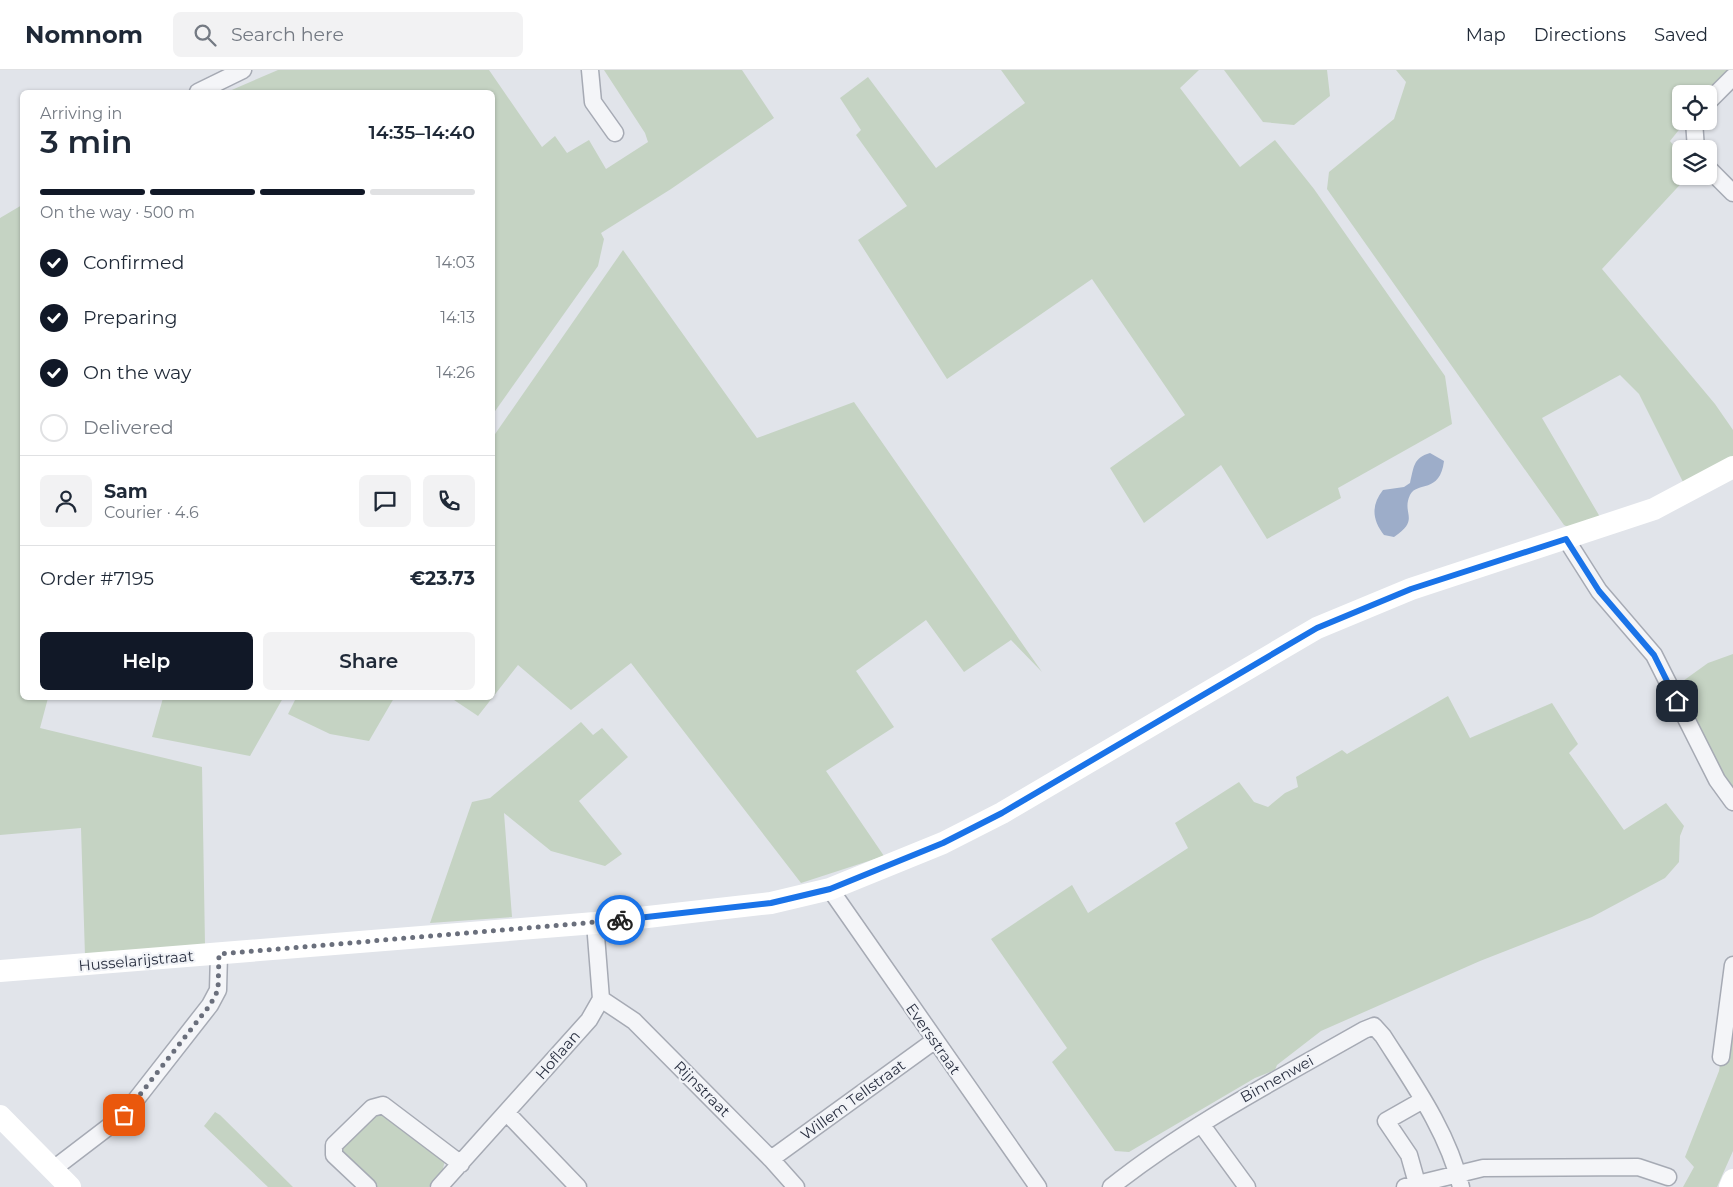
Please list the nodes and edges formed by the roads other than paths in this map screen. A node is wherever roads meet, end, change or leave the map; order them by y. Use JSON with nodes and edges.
{"nodes":[{"id":1,"x":243,"y":70,"type":"edge"},
{"id":2,"x":590,"y":70,"type":"edge"},
{"id":3,"x":1733,"y":77,"type":"edge"},
{"id":4,"x":202,"y":90,"type":"edge"},
{"id":5,"x":1717,"y":93,"type":"edge"},
{"id":6,"x":615,"y":133,"type":"dead end"},
{"id":7,"x":1717,"y":177,"type":"edge"},
{"id":8,"x":1733,"y":193,"type":"edge"},
{"id":9,"x":1733,"y":467,"type":"edge"},
{"id":10,"x":1566,"y":539,"type":"junction"},
{"id":11,"x":1733,"y":802,"type":"edge"},
{"id":12,"x":830,"y":889,"type":"junction"},
{"id":13,"x":595,"y":924,"type":"junction"},
{"id":14,"x":219,"y":954,"type":"junction"},
{"id":15,"x":1733,"y":965,"type":"edge"},
{"id":16,"x":0,"y":971,"type":"edge"},
{"id":17,"x":601,"y":998,"type":"junction"},
{"id":18,"x":934,"y":1041,"type":"junction"},
{"id":19,"x":1721,"y":1057,"type":"dead end"},
{"id":20,"x":1423,"y":1100,"type":"junction"},
{"id":21,"x":507,"y":1113,"type":"junction"},
{"id":22,"x":0,"y":1116,"type":"edge"},
{"id":23,"x":1201,"y":1124,"type":"junction"},
{"id":24,"x":771,"y":1159,"type":"junction"},
{"id":25,"x":461,"y":1164,"type":"junction"},
{"id":26,"x":52,"y":1170,"type":"junction"},
{"id":27,"x":1668,"y":1176,"type":"dead end"},
{"id":28,"x":1460,"y":1180,"type":"edge"},
{"id":29,"x":1733,"y":1180,"type":"edge"},
{"id":30,"x":1414,"y":1186,"type":"edge"},
{"id":31,"x":70,"y":1187,"type":"edge"},
{"id":32,"x":368,"y":1187,"type":"edge"},
{"id":33,"x":439,"y":1187,"type":"edge"},
{"id":34,"x":578,"y":1187,"type":"edge"},
{"id":35,"x":796,"y":1187,"type":"edge"},
{"id":36,"x":1038,"y":1187,"type":"edge"},
{"id":37,"x":1111,"y":1187,"type":"edge"},
{"id":38,"x":1247,"y":1187,"type":"edge"},
{"id":39,"x":1730,"y":1187,"type":"edge"}],
"edges":[{"from":1,"to":4,"type":"street"},
{"from":2,"to":6,"type":"street"},
{"from":3,"to":5,"type":"street"},
{"from":7,"to":8,"type":"street"},
{"from":9,"to":10,"type":"street","name":"Husselarijstraat"},
{"from":10,"to":11,"type":"street"},
{"from":10,"to":12,"type":"street","name":"Husselarijstraat"},
{"from":12,"to":13,"type":"street","name":"Husselarijstraat"},
{"from":12,"to":18,"type":"street","name":"Eversstraat"},
{"from":13,"to":14,"type":"street","name":"Husselarijstraat"},
{"from":13,"to":17,"type":"street"},
{"from":14,"to":16,"type":"street","name":"Husselarijstraat"},
{"from":14,"to":26,"type":"street"},
{"from":15,"to":19,"type":"street"},
{"from":17,"to":21,"type":"street","name":"Hoflaan"},
{"from":17,"to":24,"type":"street","name":"Rijnstraat"},
{"from":18,"to":24,"type":"street","name":"Willem Tellstraat"},
{"from":18,"to":36,"type":"street","name":"Eversstraat"},
{"from":20,"to":23,"type":"street","name":"Binnenwei"},
{"from":20,"to":28,"type":"street","name":"Binnenwei"},
{"from":20,"to":30,"type":"street"},
{"from":21,"to":25,"type":"street","name":"Hoflaan"},
{"from":21,"to":34,"type":"street"},
{"from":22,"to":26,"type":"street"},
{"from":23,"to":37,"type":"street","name":"Binnenwei"},
{"from":23,"to":38,"type":"street"},
{"from":24,"to":35,"type":"street","name":"Rijnstraat"},
{"from":25,"to":32,"type":"street"},
{"from":25,"to":33,"type":"street","name":"Hoflaan"},
{"from":26,"to":31,"type":"street"},
{"from":27,"to":28,"type":"street"},
{"from":28,"to":30,"type":"street"},
{"from":29,"to":39,"type":"street"}]}
